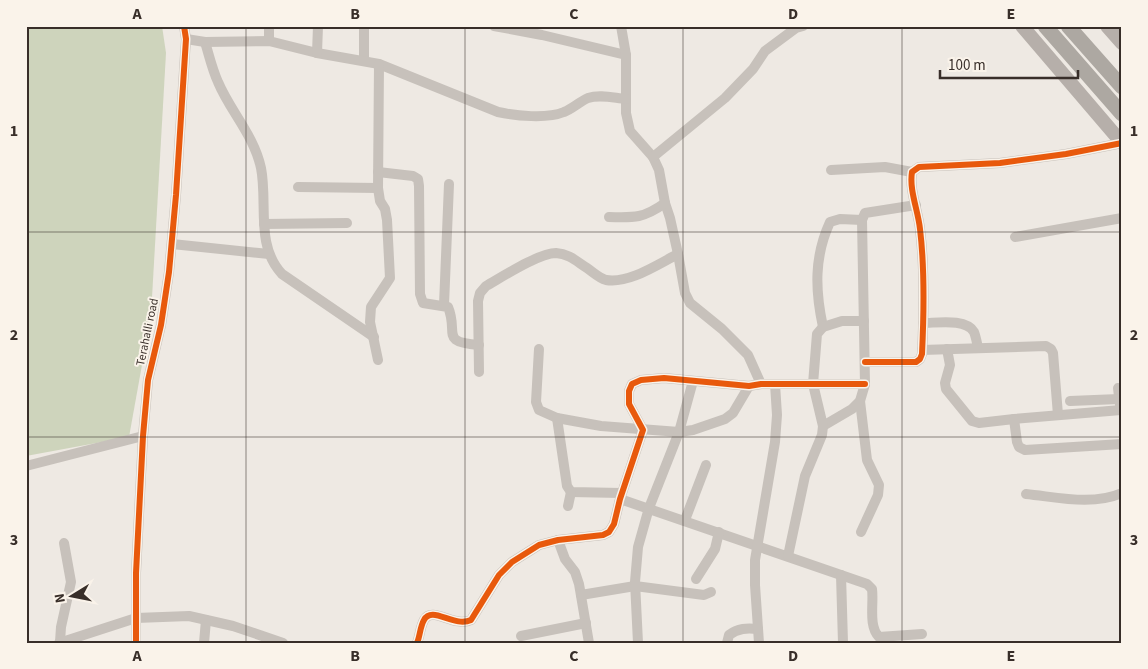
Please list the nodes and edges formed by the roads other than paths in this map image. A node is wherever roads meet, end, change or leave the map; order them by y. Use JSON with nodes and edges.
{"nodes":[{"id":1,"x":184,"y":26,"type":"edge"},
{"id":2,"x":269,"y":26,"type":"edge"},
{"id":3,"x":318,"y":26,"type":"edge"},
{"id":4,"x":364,"y":26,"type":"edge"},
{"id":5,"x":494,"y":26,"type":"edge"},
{"id":6,"x":621,"y":26,"type":"edge"},
{"id":7,"x":802,"y":26,"type":"edge"},
{"id":8,"x":1022,"y":26,"type":"edge"},
{"id":9,"x":1045,"y":26,"type":"edge"},
{"id":10,"x":1068,"y":26,"type":"edge"},
{"id":11,"x":1107,"y":26,"type":"edge"},
{"id":12,"x":186,"y":39,"type":"junction"},
{"id":13,"x":269,"y":41,"type":"junction"},
{"id":14,"x":204,"y":42,"type":"junction"},
{"id":15,"x":1122,"y":43,"type":"edge"},
{"id":16,"x":317,"y":53,"type":"junction"},
{"id":17,"x":626,"y":54,"type":"junction"},
{"id":18,"x":364,"y":61,"type":"junction"},
{"id":19,"x":379,"y":64,"type":"junction"},
{"id":20,"x":1122,"y":87,"type":"edge"},
{"id":21,"x":626,"y":99,"type":"junction"},
{"id":22,"x":1122,"y":114,"type":"edge"},
{"id":23,"x":1122,"y":143,"type":"edge"},
{"id":24,"x":653,"y":157,"type":"junction"},
{"id":25,"x":831,"y":170,"type":"dead end"},
{"id":26,"x":378,"y":172,"type":"junction"},
{"id":27,"x":912,"y":172,"type":"junction"},
{"id":28,"x":450,"y":184,"type":"dead end"},
{"id":29,"x":298,"y":186,"type":"dead end"},
{"id":30,"x":378,"y":188,"type":"junction"},
{"id":31,"x":665,"y":204,"type":"junction"},
{"id":32,"x":916,"y":206,"type":"junction"},
{"id":33,"x":609,"y":217,"type":"dead end"},
{"id":34,"x":1122,"y":218,"type":"edge"},
{"id":35,"x":862,"y":220,"type":"junction"},
{"id":36,"x":264,"y":224,"type":"junction"},
{"id":37,"x":347,"y":224,"type":"dead end"},
{"id":38,"x":1016,"y":237,"type":"dead end"},
{"id":39,"x":172,"y":244,"type":"junction"},
{"id":40,"x":269,"y":254,"type":"junction"},
{"id":41,"x":678,"y":254,"type":"junction"},
{"id":42,"x":444,"y":305,"type":"junction"},
{"id":43,"x":864,"y":321,"type":"junction"},
{"id":44,"x":923,"y":322,"type":"junction"},
{"id":45,"x":823,"y":326,"type":"junction"},
{"id":46,"x":374,"y":337,"type":"junction"},
{"id":47,"x":479,"y":345,"type":"junction"},
{"id":48,"x":978,"y":348,"type":"junction"},
{"id":49,"x":538,"y":349,"type":"dead end"},
{"id":50,"x":947,"y":349,"type":"junction"},
{"id":51,"x":922,"y":350,"type":"junction"},
{"id":52,"x":378,"y":360,"type":"dead end"},
{"id":53,"x":865,"y":362,"type":"junction"},
{"id":54,"x":479,"y":372,"type":"dead end"},
{"id":55,"x":693,"y":381,"type":"junction"},
{"id":56,"x":762,"y":384,"type":"junction"},
{"id":57,"x":775,"y":384,"type":"junction"},
{"id":58,"x":813,"y":384,"type":"junction"},
{"id":59,"x":865,"y":384,"type":"junction"},
{"id":60,"x":749,"y":386,"type":"junction"},
{"id":61,"x":860,"y":401,"type":"junction"},
{"id":62,"x":1070,"y":401,"type":"dead end"},
{"id":63,"x":1121,"y":413,"type":"edge"},
{"id":64,"x":1058,"y":415,"type":"junction"},
{"id":65,"x":557,"y":418,"type":"junction"},
{"id":66,"x":1014,"y":419,"type":"junction"},
{"id":67,"x":823,"y":426,"type":"junction"},
{"id":68,"x":643,"y":430,"type":"junction"},
{"id":69,"x":679,"y":432,"type":"junction"},
{"id":70,"x":143,"y":436,"type":"junction"},
{"id":71,"x":1122,"y":444,"type":"edge"},
{"id":72,"x":706,"y":465,"type":"dead end"},
{"id":73,"x":26,"y":466,"type":"edge"},
{"id":74,"x":571,"y":492,"type":"junction"},
{"id":75,"x":1122,"y":493,"type":"edge"},
{"id":76,"x":1026,"y":494,"type":"dead end"},
{"id":77,"x":620,"y":496,"type":"junction"},
{"id":78,"x":568,"y":506,"type":"dead end"},
{"id":79,"x":648,"y":508,"type":"junction"},
{"id":80,"x":685,"y":520,"type":"junction"},
{"id":81,"x":719,"y":532,"type":"junction"},
{"id":82,"x":861,"y":532,"type":"dead end"},
{"id":83,"x":558,"y":540,"type":"junction"},
{"id":84,"x":64,"y":543,"type":"dead end"},
{"id":85,"x":758,"y":545,"type":"junction"},
{"id":86,"x":788,"y":556,"type":"junction"},
{"id":87,"x":841,"y":575,"type":"junction"},
{"id":88,"x":696,"y":578,"type":"dead end"},
{"id":89,"x":635,"y":586,"type":"junction"},
{"id":90,"x":712,"y":592,"type":"dead end"},
{"id":91,"x":581,"y":595,"type":"junction"},
{"id":92,"x":136,"y":618,"type":"junction"},
{"id":93,"x":206,"y":620,"type":"junction"},
{"id":94,"x":586,"y":623,"type":"junction"},
{"id":95,"x":758,"y":629,"type":"junction"},
{"id":96,"x":922,"y":634,"type":"dead end"},
{"id":97,"x":521,"y":636,"type":"dead end"},
{"id":98,"x":277,"y":642,"type":"edge"},
{"id":99,"x":724,"y":642,"type":"edge"},
{"id":100,"x":60,"y":643,"type":"edge"},
{"id":101,"x":136,"y":643,"type":"edge"},
{"id":102,"x":204,"y":643,"type":"edge"},
{"id":103,"x":417,"y":643,"type":"edge"},
{"id":104,"x":590,"y":643,"type":"edge"},
{"id":105,"x":638,"y":643,"type":"edge"},
{"id":106,"x":759,"y":643,"type":"edge"},
{"id":107,"x":843,"y":643,"type":"edge"}],
"edges":[{"from":1,"to":12,"type":"street","name":"Terahalli road"},
{"from":2,"to":13,"type":"street"},
{"from":3,"to":16,"type":"street"},
{"from":4,"to":18,"type":"street"},
{"from":5,"to":17,"type":"street"},
{"from":6,"to":17,"type":"street"},
{"from":7,"to":24,"type":"street"},
{"from":8,"to":23,"type":"main road"},
{"from":9,"to":22,"type":"highway"},
{"from":10,"to":20,"type":"highway"},
{"from":11,"to":15,"type":"main road"},
{"from":12,"to":14,"type":"street"},
{"from":12,"to":39,"type":"street","name":"Terahalli road"},
{"from":13,"to":14,"type":"street"},
{"from":13,"to":16,"type":"street"},
{"from":14,"to":36,"type":"street"},
{"from":16,"to":18,"type":"street"},
{"from":17,"to":21,"type":"street"},
{"from":18,"to":19,"type":"street"},
{"from":19,"to":21,"type":"street"},
{"from":19,"to":26,"type":"street"},
{"from":21,"to":24,"type":"street"},
{"from":23,"to":27,"type":"street"},
{"from":24,"to":31,"type":"street"},
{"from":25,"to":27,"type":"street"},
{"from":26,"to":30,"type":"street"},
{"from":26,"to":42,"type":"street"},
{"from":27,"to":32,"type":"street"},
{"from":28,"to":42,"type":"street"},
{"from":29,"to":30,"type":"street"},
{"from":30,"to":46,"type":"street"},
{"from":31,"to":33,"type":"street"},
{"from":31,"to":41,"type":"street"},
{"from":32,"to":35,"type":"street"},
{"from":32,"to":44,"type":"street"},
{"from":34,"to":38,"type":"street"},
{"from":35,"to":43,"type":"street"},
{"from":35,"to":45,"type":"street"},
{"from":36,"to":37,"type":"street"},
{"from":36,"to":40,"type":"street"},
{"from":39,"to":40,"type":"street"},
{"from":39,"to":70,"type":"street","name":"Terahalli road"},
{"from":40,"to":46,"type":"street"},
{"from":41,"to":47,"type":"street"},
{"from":41,"to":56,"type":"street"},
{"from":42,"to":47,"type":"street"},
{"from":43,"to":45,"type":"street"},
{"from":43,"to":53,"type":"street"},
{"from":44,"to":48,"type":"street"},
{"from":44,"to":51,"type":"street"},
{"from":45,"to":58,"type":"street"},
{"from":46,"to":52,"type":"street"},
{"from":47,"to":54,"type":"street"},
{"from":48,"to":50,"type":"street"},
{"from":48,"to":64,"type":"street"},
{"from":49,"to":65,"type":"street"},
{"from":50,"to":51,"type":"street"},
{"from":50,"to":66,"type":"street"},
{"from":51,"to":53,"type":"street"},
{"from":53,"to":59,"type":"street"},
{"from":55,"to":60,"type":"street"},
{"from":55,"to":68,"type":"street"},
{"from":55,"to":69,"type":"street"},
{"from":56,"to":57,"type":"street"},
{"from":56,"to":60,"type":"street"},
{"from":57,"to":58,"type":"street"},
{"from":57,"to":85,"type":"street"},
{"from":58,"to":59,"type":"street"},
{"from":58,"to":67,"type":"street"},
{"from":59,"to":61,"type":"street"},
{"from":60,"to":69,"type":"street"},
{"from":61,"to":67,"type":"street"},
{"from":61,"to":82,"type":"street"},
{"from":62,"to":63,"type":"street"},
{"from":63,"to":64,"type":"street"},
{"from":64,"to":66,"type":"street"},
{"from":65,"to":68,"type":"street"},
{"from":65,"to":74,"type":"street"},
{"from":66,"to":71,"type":"street"},
{"from":67,"to":86,"type":"street"},
{"from":68,"to":69,"type":"street"},
{"from":68,"to":77,"type":"street"},
{"from":69,"to":79,"type":"street"},
{"from":70,"to":73,"type":"street"},
{"from":70,"to":92,"type":"street","name":"Terahalli road"},
{"from":72,"to":80,"type":"street"},
{"from":74,"to":77,"type":"street"},
{"from":74,"to":78,"type":"street"},
{"from":75,"to":76,"type":"street"},
{"from":77,"to":79,"type":"street"},
{"from":77,"to":83,"type":"street"},
{"from":79,"to":80,"type":"street"},
{"from":79,"to":89,"type":"street"},
{"from":80,"to":81,"type":"street"},
{"from":81,"to":85,"type":"street"},
{"from":81,"to":88,"type":"street"},
{"from":83,"to":91,"type":"street"},
{"from":83,"to":103,"type":"street"},
{"from":84,"to":100,"type":"street"},
{"from":85,"to":86,"type":"street"},
{"from":85,"to":95,"type":"street"},
{"from":86,"to":87,"type":"street"},
{"from":87,"to":96,"type":"street"},
{"from":87,"to":107,"type":"street"},
{"from":89,"to":90,"type":"street"},
{"from":89,"to":91,"type":"street"},
{"from":89,"to":105,"type":"street"},
{"from":91,"to":94,"type":"street"},
{"from":92,"to":93,"type":"street"},
{"from":92,"to":100,"type":"street"},
{"from":92,"to":101,"type":"street","name":"Terahalli road"},
{"from":93,"to":98,"type":"street"},
{"from":93,"to":102,"type":"street"},
{"from":94,"to":97,"type":"street"},
{"from":94,"to":104,"type":"street"},
{"from":95,"to":99,"type":"street"},
{"from":95,"to":106,"type":"street"}]}
